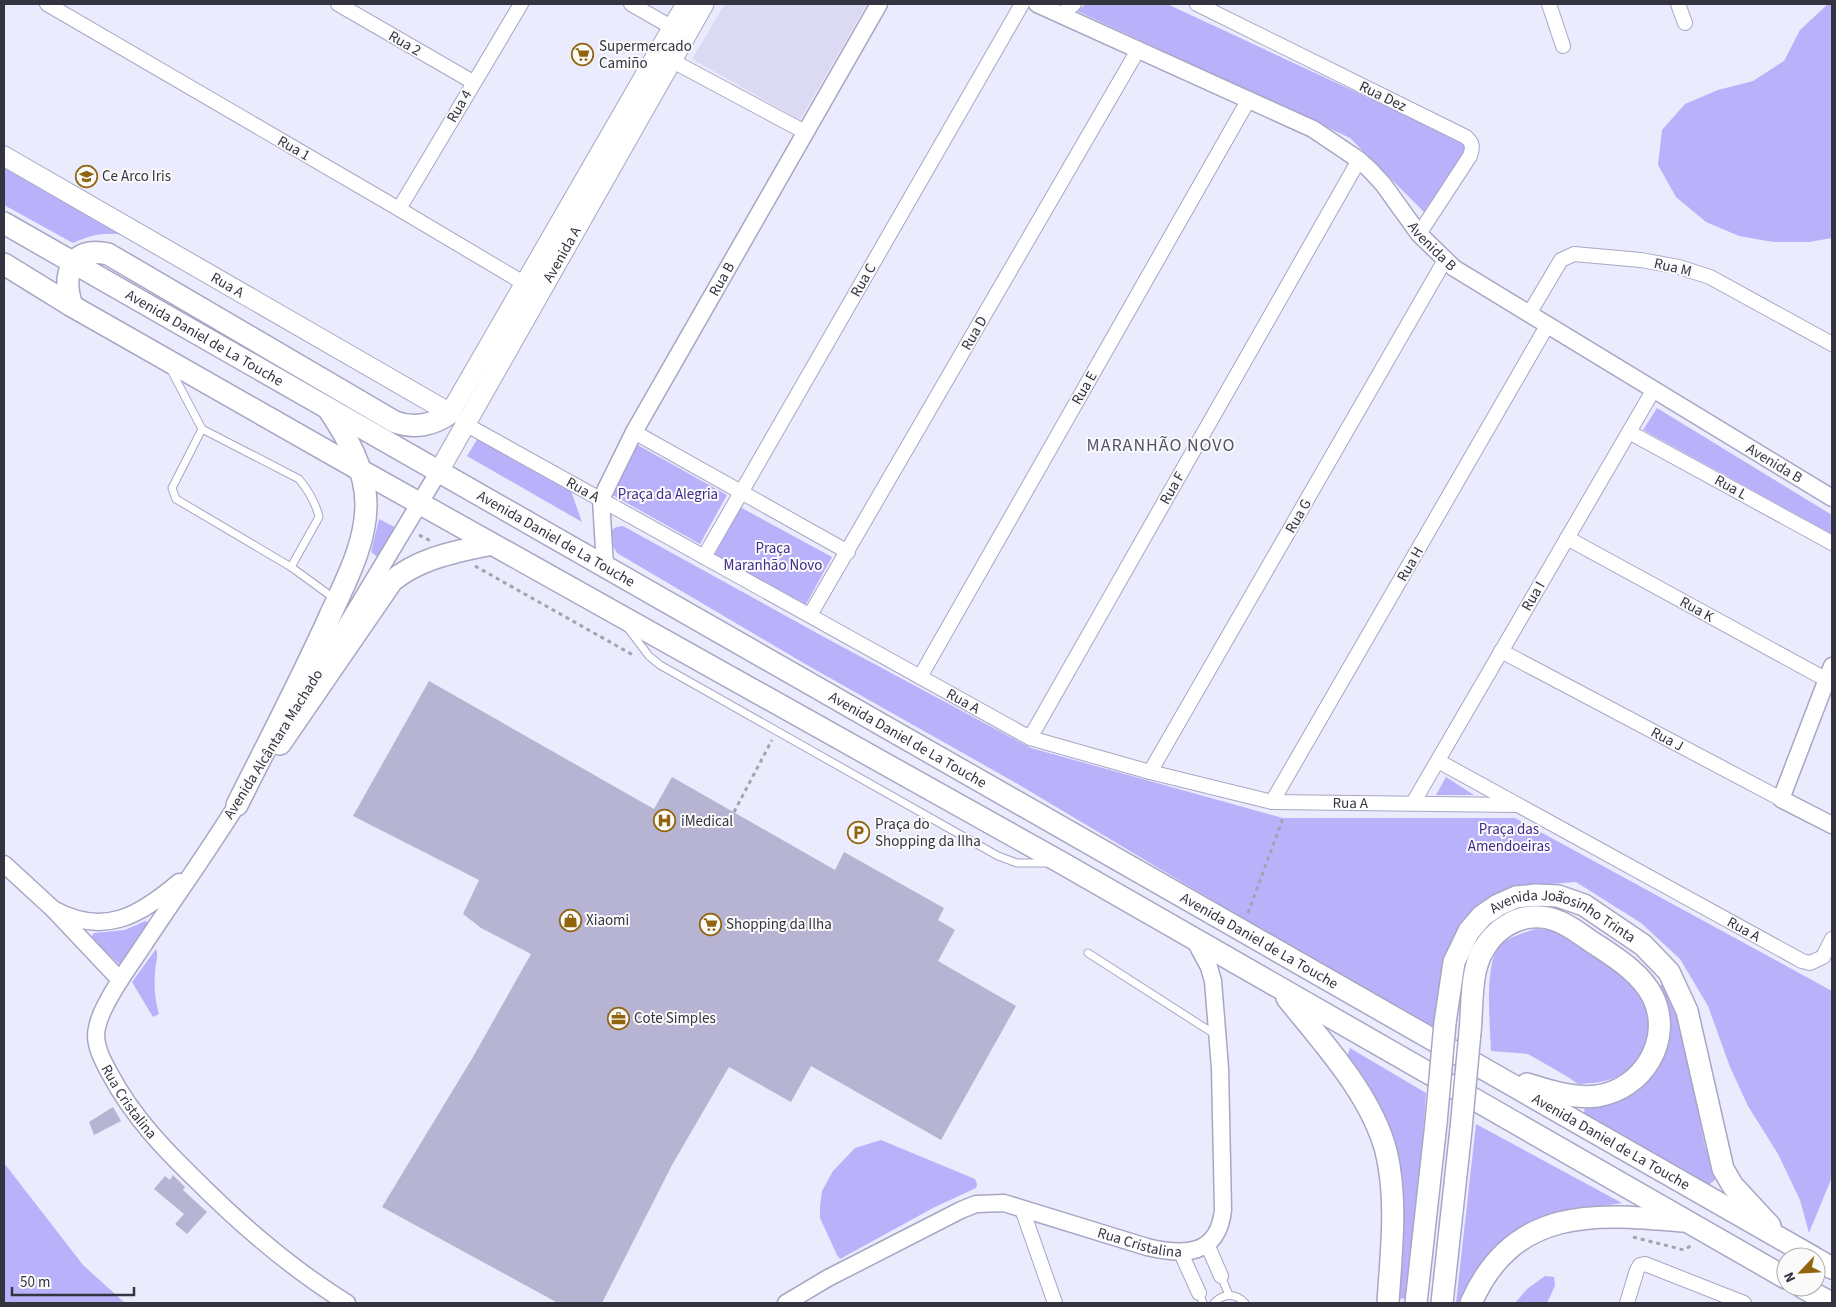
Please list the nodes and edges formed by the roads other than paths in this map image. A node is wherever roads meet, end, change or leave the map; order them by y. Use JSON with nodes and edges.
{"nodes":[{"id":1,"x":47,"y":4,"type":"edge"},
{"id":2,"x":338,"y":4,"type":"edge"},
{"id":3,"x":521,"y":4,"type":"edge"},
{"id":4,"x":631,"y":4,"type":"edge"},
{"id":5,"x":686,"y":4,"type":"edge"},
{"id":6,"x":704,"y":4,"type":"edge"},
{"id":7,"x":879,"y":4,"type":"edge"},
{"id":8,"x":1022,"y":4,"type":"edge"},
{"id":9,"x":1037,"y":4,"type":"edge"},
{"id":10,"x":1074,"y":4,"type":"edge"},
{"id":11,"x":1197,"y":4,"type":"edge"},
{"id":12,"x":1548,"y":4,"type":"edge"},
{"id":13,"x":1678,"y":4,"type":"edge"},
{"id":14,"x":1061,"y":15,"type":"junction"},
{"id":15,"x":1684,"y":23,"type":"dead end"},
{"id":16,"x":679,"y":32,"type":"junction"},
{"id":17,"x":1563,"y":46,"type":"dead end"},
{"id":18,"x":1138,"y":50,"type":"junction"},
{"id":19,"x":665,"y":57,"type":"junction"},
{"id":20,"x":473,"y":82,"type":"junction"},
{"id":21,"x":1249,"y":99,"type":"junction"},
{"id":22,"x":805,"y":132,"type":"junction"},
{"id":23,"x":4,"y":156,"type":"edge"},
{"id":24,"x":1359,"y":160,"type":"junction"},
{"id":25,"x":399,"y":209,"type":"junction"},
{"id":26,"x":4,"y":223,"type":"edge"},
{"id":27,"x":1419,"y":234,"type":"junction"},
{"id":28,"x":1445,"y":260,"type":"junction"},
{"id":29,"x":74,"y":262,"type":"junction"},
{"id":30,"x":4,"y":264,"type":"edge"},
{"id":31,"x":532,"y":289,"type":"junction"},
{"id":32,"x":72,"y":306,"type":"junction"},
{"id":33,"x":1529,"y":314,"type":"junction"},
{"id":34,"x":1547,"y":326,"type":"junction"},
{"id":35,"x":1832,"y":344,"type":"edge"},
{"id":36,"x":164,"y":358,"type":"junction"},
{"id":37,"x":1654,"y":389,"type":"junction"},
{"id":38,"x":326,"y":406,"type":"junction"},
{"id":39,"x":386,"y":418,"type":"junction"},
{"id":40,"x":458,"y":419,"type":"junction"},
{"id":41,"x":202,"y":429,"type":"junction"},
{"id":42,"x":634,"y":432,"type":"junction"},
{"id":43,"x":1629,"y":432,"type":"junction"},
{"id":44,"x":360,"y":470,"type":"junction"},
{"id":45,"x":439,"y":471,"type":"junction"},
{"id":46,"x":741,"y":492,"type":"junction"},
{"id":47,"x":1832,"y":498,"type":"edge"},
{"id":48,"x":601,"y":499,"type":"junction"},
{"id":49,"x":420,"y":504,"type":"junction"},
{"id":50,"x":1568,"y":538,"type":"junction"},
{"id":51,"x":1832,"y":543,"type":"edge"},
{"id":52,"x":491,"y":544,"type":"junction"},
{"id":53,"x":848,"y":552,"type":"junction"},
{"id":54,"x":704,"y":557,"type":"junction"},
{"id":55,"x":605,"y":566,"type":"junction"},
{"id":56,"x":291,"y":567,"type":"junction"},
{"id":57,"x":337,"y":600,"type":"junction"},
{"id":58,"x":810,"y":615,"type":"junction"},
{"id":59,"x":1501,"y":651,"type":"junction"},
{"id":60,"x":1830,"y":673,"type":"edge"},
{"id":61,"x":920,"y":676,"type":"junction"},
{"id":62,"x":1030,"y":738,"type":"junction"},
{"id":63,"x":1438,"y":761,"type":"junction"},
{"id":64,"x":1150,"y":772,"type":"junction"},
{"id":65,"x":1781,"y":799,"type":"junction"},
{"id":66,"x":1272,"y":802,"type":"junction"},
{"id":67,"x":1413,"y":804,"type":"junction"},
{"id":68,"x":237,"y":805,"type":"junction"},
{"id":69,"x":1515,"y":805,"type":"junction"},
{"id":70,"x":1832,"y":825,"type":"edge"},
{"id":71,"x":198,"y":863,"type":"junction"},
{"id":72,"x":4,"y":864,"type":"edge"},
{"id":73,"x":53,"y":908,"type":"junction"},
{"id":74,"x":1832,"y":939,"type":"edge"},
{"id":75,"x":1195,"y":940,"type":"junction"},
{"id":76,"x":1088,"y":953,"type":"dead end"},
{"id":77,"x":120,"y":980,"type":"junction"},
{"id":78,"x":1279,"y":989,"type":"junction"},
{"id":79,"x":1217,"y":1036,"type":"junction"},
{"id":80,"x":1490,"y":1072,"type":"junction"},
{"id":81,"x":1022,"y":1208,"type":"junction"},
{"id":82,"x":1688,"y":1222,"type":"junction"},
{"id":83,"x":1784,"y":1241,"type":"junction"},
{"id":84,"x":1207,"y":1244,"type":"junction"},
{"id":85,"x":1795,"y":1247,"type":"edge"},
{"id":86,"x":1181,"y":1253,"type":"junction"},
{"id":87,"x":1776,"y":1272,"type":"edge"},
{"id":88,"x":1221,"y":1276,"type":"joint"},
{"id":89,"x":1229,"y":1296,"type":"junction"},
{"id":90,"x":1201,"y":1298,"type":"edge"},
{"id":91,"x":347,"y":1303,"type":"edge"},
{"id":92,"x":786,"y":1303,"type":"edge"},
{"id":93,"x":1055,"y":1303,"type":"edge"},
{"id":94,"x":1214,"y":1303,"type":"edge"},
{"id":95,"x":1245,"y":1303,"type":"edge"},
{"id":96,"x":1388,"y":1303,"type":"edge"},
{"id":97,"x":1416,"y":1303,"type":"edge"},
{"id":98,"x":1442,"y":1303,"type":"edge"},
{"id":99,"x":1471,"y":1303,"type":"edge"},
{"id":100,"x":1627,"y":1303,"type":"edge"},
{"id":101,"x":1744,"y":1303,"type":"edge"}],
"edges":[{"from":1,"to":25,"type":"street","name":"Rua 1"},
{"from":2,"to":20,"type":"street","name":"Rua 2"},
{"from":3,"to":20,"type":"street","name":"Rua 4"},
{"from":4,"to":16,"type":"street"},
{"from":5,"to":16,"type":"main road","name":"Avenida A"},
{"from":6,"to":16,"type":"main road","name":"Avenida A"},
{"from":7,"to":22,"type":"street","name":"Rua B"},
{"from":8,"to":46,"type":"street","name":"Rua C"},
{"from":9,"to":14,"type":"street","name":"Avenida B"},
{"from":10,"to":14,"type":"street"},
{"from":11,"to":27,"type":"street","name":"Rua Dez"},
{"from":12,"to":17,"type":"street"},
{"from":13,"to":15,"type":"street"},
{"from":14,"to":18,"type":"street","name":"Avenida B"},
{"from":16,"to":19,"type":"main road","name":"Avenida A"},
{"from":18,"to":21,"type":"street","name":"Avenida B"},
{"from":18,"to":53,"type":"street","name":"Rua D"},
{"from":19,"to":22,"type":"street"},
{"from":19,"to":31,"type":"main road","name":"Avenida A"},
{"from":20,"to":25,"type":"street","name":"Rua 4"},
{"from":21,"to":24,"type":"street","name":"Avenida B"},
{"from":21,"to":61,"type":"street","name":"Rua E"},
{"from":22,"to":42,"type":"street","name":"Rua B"},
{"from":23,"to":40,"type":"main road","name":"Rua A"},
{"from":24,"to":27,"type":"street","name":"Avenida B"},
{"from":24,"to":62,"type":"street","name":"Rua F"},
{"from":25,"to":31,"type":"street","name":"Rua 1"},
{"from":26,"to":29,"type":"main road","name":"Avenida Daniel de La Touche"},
{"from":27,"to":28,"type":"street","name":"Avenida B"},
{"from":28,"to":33,"type":"street","name":"Avenida B"},
{"from":28,"to":64,"type":"street","name":"Rua G"},
{"from":29,"to":32,"type":"main road"},
{"from":29,"to":38,"type":"main road","name":"Avenida Daniel de La Touche"},
{"from":29,"to":39,"type":"main road"},
{"from":30,"to":32,"type":"main road","name":"Avenida Daniel de La Touche"},
{"from":31,"to":40,"type":"main road","name":"Avenida A"},
{"from":32,"to":36,"type":"main road","name":"Avenida Daniel de La Touche"},
{"from":33,"to":34,"type":"street","name":"Avenida B"},
{"from":33,"to":35,"type":"street","name":"Rua M"},
{"from":34,"to":37,"type":"street","name":"Avenida B"},
{"from":34,"to":66,"type":"street","name":"Rua H"},
{"from":36,"to":41,"type":"lane"},
{"from":36,"to":44,"type":"main road","name":"Avenida Daniel de La Touche"},
{"from":37,"to":43,"type":"street","name":"Rua I"},
{"from":37,"to":47,"type":"street","name":"Avenida B"},
{"from":38,"to":44,"type":"main road"},
{"from":38,"to":45,"type":"main road","name":"Avenida Daniel de La Touche"},
{"from":39,"to":40,"type":"main road"},
{"from":39,"to":45,"type":"main road"},
{"from":40,"to":45,"type":"main road","name":"Avenida A"},
{"from":40,"to":48,"type":"street","name":"Rua A"},
{"from":41,"to":56,"type":"lane"},
{"from":41,"to":56,"type":"lane"},
{"from":42,"to":46,"type":"street"},
{"from":42,"to":48,"type":"street","name":"Rua B"},
{"from":43,"to":50,"type":"street","name":"Rua I"},
{"from":43,"to":51,"type":"street","name":"Rua L"},
{"from":44,"to":49,"type":"main road","name":"Avenida Daniel de La Touche"},
{"from":44,"to":57,"type":"main road"},
{"from":45,"to":49,"type":"street","name":"Avenida A"},
{"from":45,"to":55,"type":"main road","name":"Avenida Daniel de La Touche"},
{"from":46,"to":53,"type":"street"},
{"from":46,"to":54,"type":"street","name":"Rua C"},
{"from":48,"to":54,"type":"street","name":"Rua A"},
{"from":48,"to":55,"type":"street","name":"Rua B"},
{"from":49,"to":52,"type":"main road","name":"Avenida Daniel de La Touche"},
{"from":49,"to":68,"type":"street","name":"Avenida Alcântara Machado"},
{"from":50,"to":59,"type":"street","name":"Rua I"},
{"from":50,"to":60,"type":"street","name":"Rua K"},
{"from":52,"to":68,"type":"main road"},
{"from":52,"to":75,"type":"main road","name":"Avenida Daniel de La Touche"},
{"from":53,"to":58,"type":"street","name":"Rua D"},
{"from":54,"to":58,"type":"street","name":"Rua A"},
{"from":55,"to":80,"type":"main road","name":"Avenida Daniel de La Touche"},
{"from":56,"to":57,"type":"lane"},
{"from":57,"to":68,"type":"main road"},
{"from":58,"to":61,"type":"street","name":"Rua A"},
{"from":59,"to":63,"type":"street","name":"Rua I"},
{"from":59,"to":65,"type":"street","name":"Rua J"},
{"from":60,"to":65,"type":"street"},
{"from":61,"to":62,"type":"street","name":"Rua A"},
{"from":62,"to":64,"type":"street","name":"Rua A"},
{"from":63,"to":67,"type":"street","name":"Rua I"},
{"from":63,"to":69,"type":"street","name":"Rua A"},
{"from":64,"to":66,"type":"street","name":"Rua A"},
{"from":65,"to":70,"type":"street","name":"Rua J"},
{"from":66,"to":67,"type":"street","name":"Rua A"},
{"from":67,"to":69,"type":"street","name":"Rua A"},
{"from":68,"to":71,"type":"street","name":"Avenida Alcântara Machado"},
{"from":69,"to":74,"type":"street","name":"Rua A"},
{"from":71,"to":73,"type":"street"},
{"from":71,"to":77,"type":"street","name":"Avenida Alcântara Machado"},
{"from":72,"to":73,"type":"street"},
{"from":73,"to":77,"type":"street"},
{"from":75,"to":78,"type":"main road","name":"Avenida Daniel de La Touche"},
{"from":75,"to":79,"type":"street"},
{"from":76,"to":79,"type":"lane"},
{"from":77,"to":91,"type":"street","name":"Rua Cristalina"},
{"from":78,"to":82,"type":"main road","name":"Avenida Daniel de La Touche"},
{"from":78,"to":96,"type":"main road"},
{"from":79,"to":84,"type":"street"},
{"from":80,"to":83,"type":"main road","name":"Avenida Daniel de La Touche"},
{"from":80,"to":98,"type":"main road","name":"Avenida Joãosinho Trinta","bridge":true},
{"from":81,"to":86,"type":"street","name":"Rua Cristalina"},
{"from":81,"to":92,"type":"street","name":"Rua Cristalina"},
{"from":81,"to":93,"type":"street"},
{"from":82,"to":87,"type":"main road","name":"Avenida Daniel de La Touche"},
{"from":82,"to":99,"type":"main road"},
{"from":83,"to":85,"type":"main road","name":"Avenida Daniel de La Touche"},
{"from":83,"to":97,"type":"main road","name":"Avenida Joãosinho Trinta","bridge":true},
{"from":84,"to":86,"type":"street","name":"Rua Cristalina"},
{"from":84,"to":88,"type":"street"},
{"from":86,"to":90,"type":"street"},
{"from":88,"to":89,"type":"lane"},
{"from":89,"to":94,"type":"lane"},
{"from":89,"to":95,"type":"lane"},
{"from":100,"to":101,"type":"street"}]}
